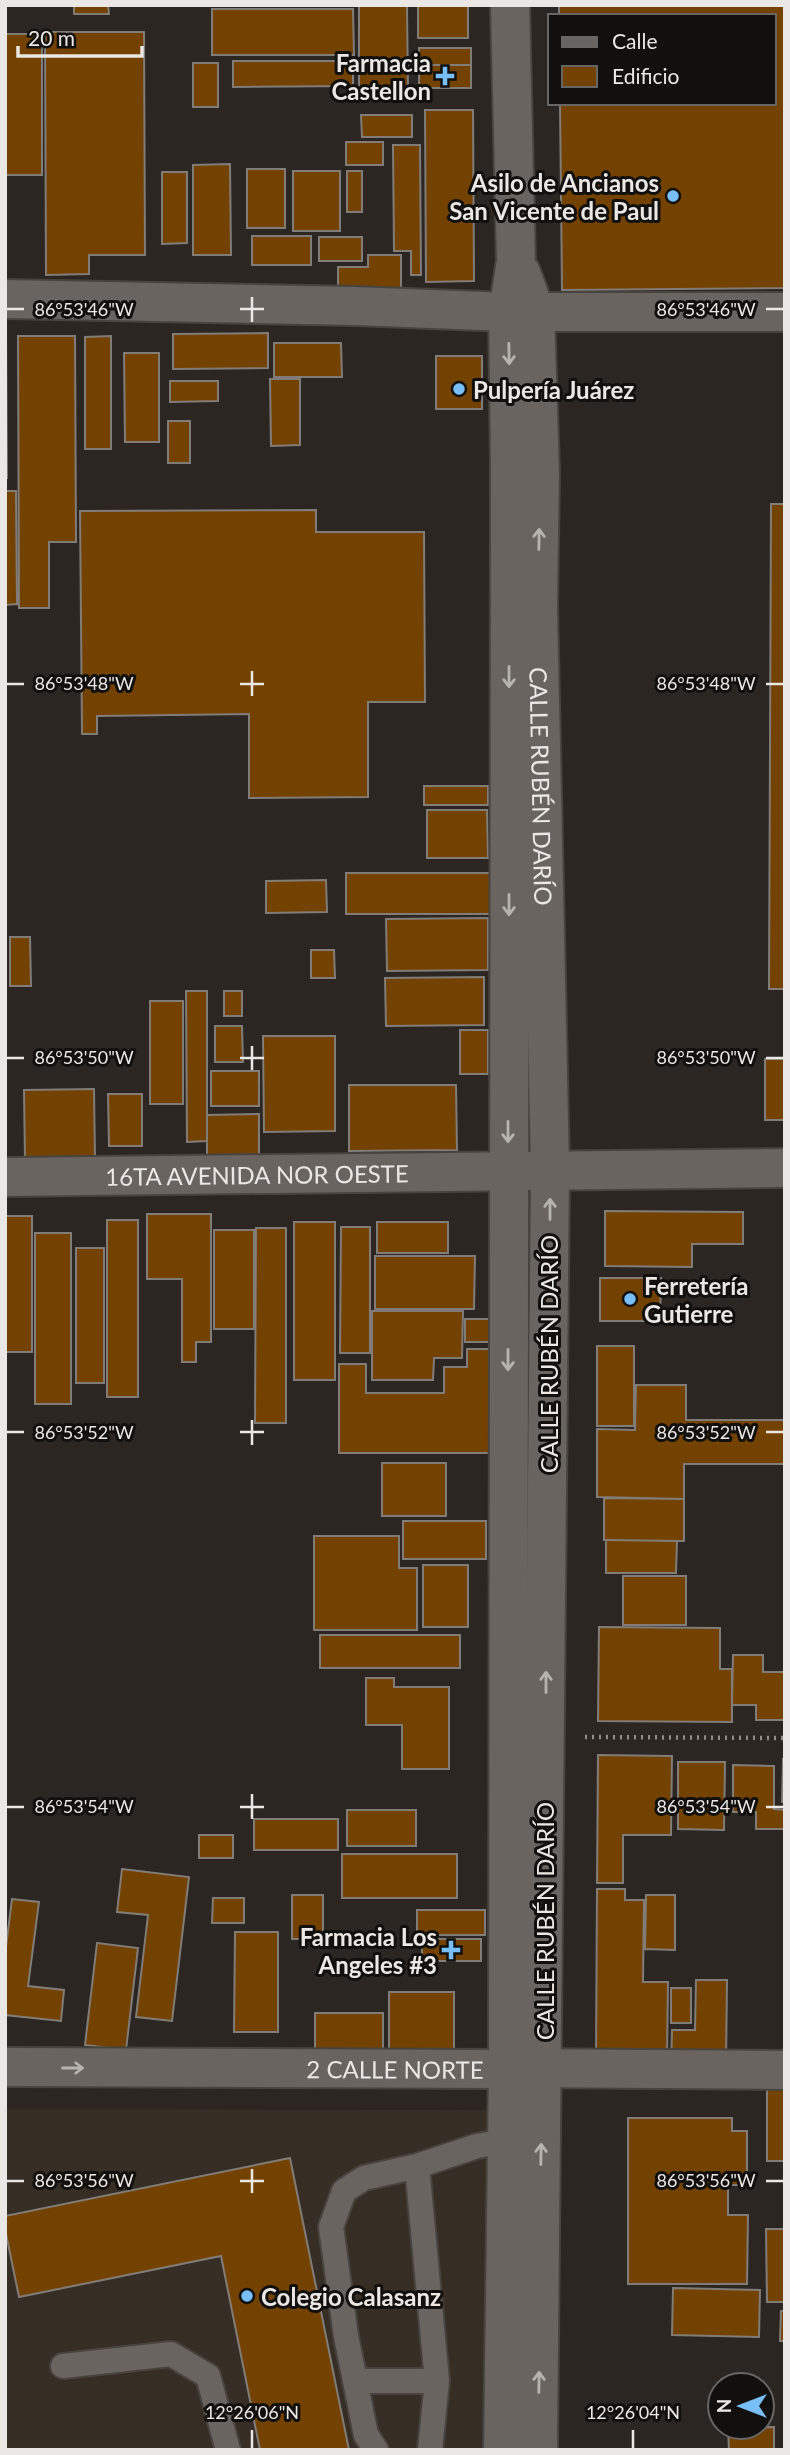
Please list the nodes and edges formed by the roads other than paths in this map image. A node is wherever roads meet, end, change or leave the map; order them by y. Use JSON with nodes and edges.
{"nodes":[{"id":1,"x":510,"y":5,"type":"edge"},
{"id":2,"x":5,"y":299,"type":"edge"},
{"id":3,"x":522,"y":312,"type":"junction"},
{"id":4,"x":785,"y":312,"type":"edge"},
{"id":5,"x":785,"y":1168,"type":"edge"},
{"id":6,"x":550,"y":1169,"type":"junction"},
{"id":7,"x":508,"y":1171,"type":"junction"},
{"id":8,"x":5,"y":1177,"type":"edge"},
{"id":9,"x":545,"y":1737,"type":"junction"},
{"id":10,"x":508,"y":1742,"type":"junction"},
{"id":11,"x":5,"y":2067,"type":"edge"},
{"id":12,"x":525,"y":2068,"type":"junction"},
{"id":13,"x":785,"y":2070,"type":"edge"},
{"id":14,"x":505,"y":2141,"type":"junction"},
{"id":15,"x":417,"y":2166,"type":"junction"},
{"id":16,"x":63,"y":2366,"type":"dead end"},
{"id":17,"x":355,"y":2381,"type":"junction"},
{"id":18,"x":437,"y":2381,"type":"junction"},
{"id":19,"x":229,"y":2450,"type":"edge"},
{"id":20,"x":376,"y":2450,"type":"edge"},
{"id":21,"x":430,"y":2450,"type":"edge"},
{"id":22,"x":503,"y":2450,"type":"edge"},
{"id":23,"x":538,"y":2450,"type":"edge"}],
"edges":[{"from":1,"to":3,"type":"street","name":"CALLE RUBÉN DARÍO"},
{"from":2,"to":3,"type":"street"},
{"from":3,"to":4,"type":"street"},
{"from":6,"to":3,"type":"street","name":"CALLE RUBÉN DARÍO","one_way":true},
{"from":3,"to":7,"type":"street","name":"CALLE RUBÉN DARÍO","one_way":true},
{"from":5,"to":6,"type":"street","name":"16TA AVENIDA NOR OESTE"},
{"from":6,"to":7,"type":"street","name":"16TA AVENIDA NOR OESTE"},
{"from":9,"to":6,"type":"street","name":"CALLE RUBÉN DARÍO","one_way":true},
{"from":7,"to":8,"type":"street","name":"16TA AVENIDA NOR OESTE"},
{"from":7,"to":10,"type":"street","name":"CALLE RUBÉN DARÍO","one_way":true},
{"from":9,"to":10,"type":"street"},
{"from":9,"to":12,"type":"street","name":"CALLE RUBÉN DARÍO"},
{"from":10,"to":12,"type":"street","name":"CALLE RUBÉN DARÍO"},
{"from":11,"to":12,"type":"street","name":"2 CALLE NORTE","one_way":true},
{"from":12,"to":13,"type":"street","name":"2 CALLE NORTE"},
{"from":12,"to":14,"type":"street","name":"CALLE RUBÉN DARÍO"},
{"from":23,"to":12,"type":"street","name":"CALLE RUBÉN DARÍO","one_way":true},
{"from":14,"to":15,"type":"lane"},
{"from":14,"to":22,"type":"street","name":"CALLE RUBÉN DARÍO"},
{"from":15,"to":17,"type":"lane"},
{"from":15,"to":18,"type":"lane"},
{"from":16,"to":19,"type":"lane"},
{"from":17,"to":18,"type":"lane"},
{"from":17,"to":20,"type":"lane"},
{"from":18,"to":21,"type":"lane"}]}
